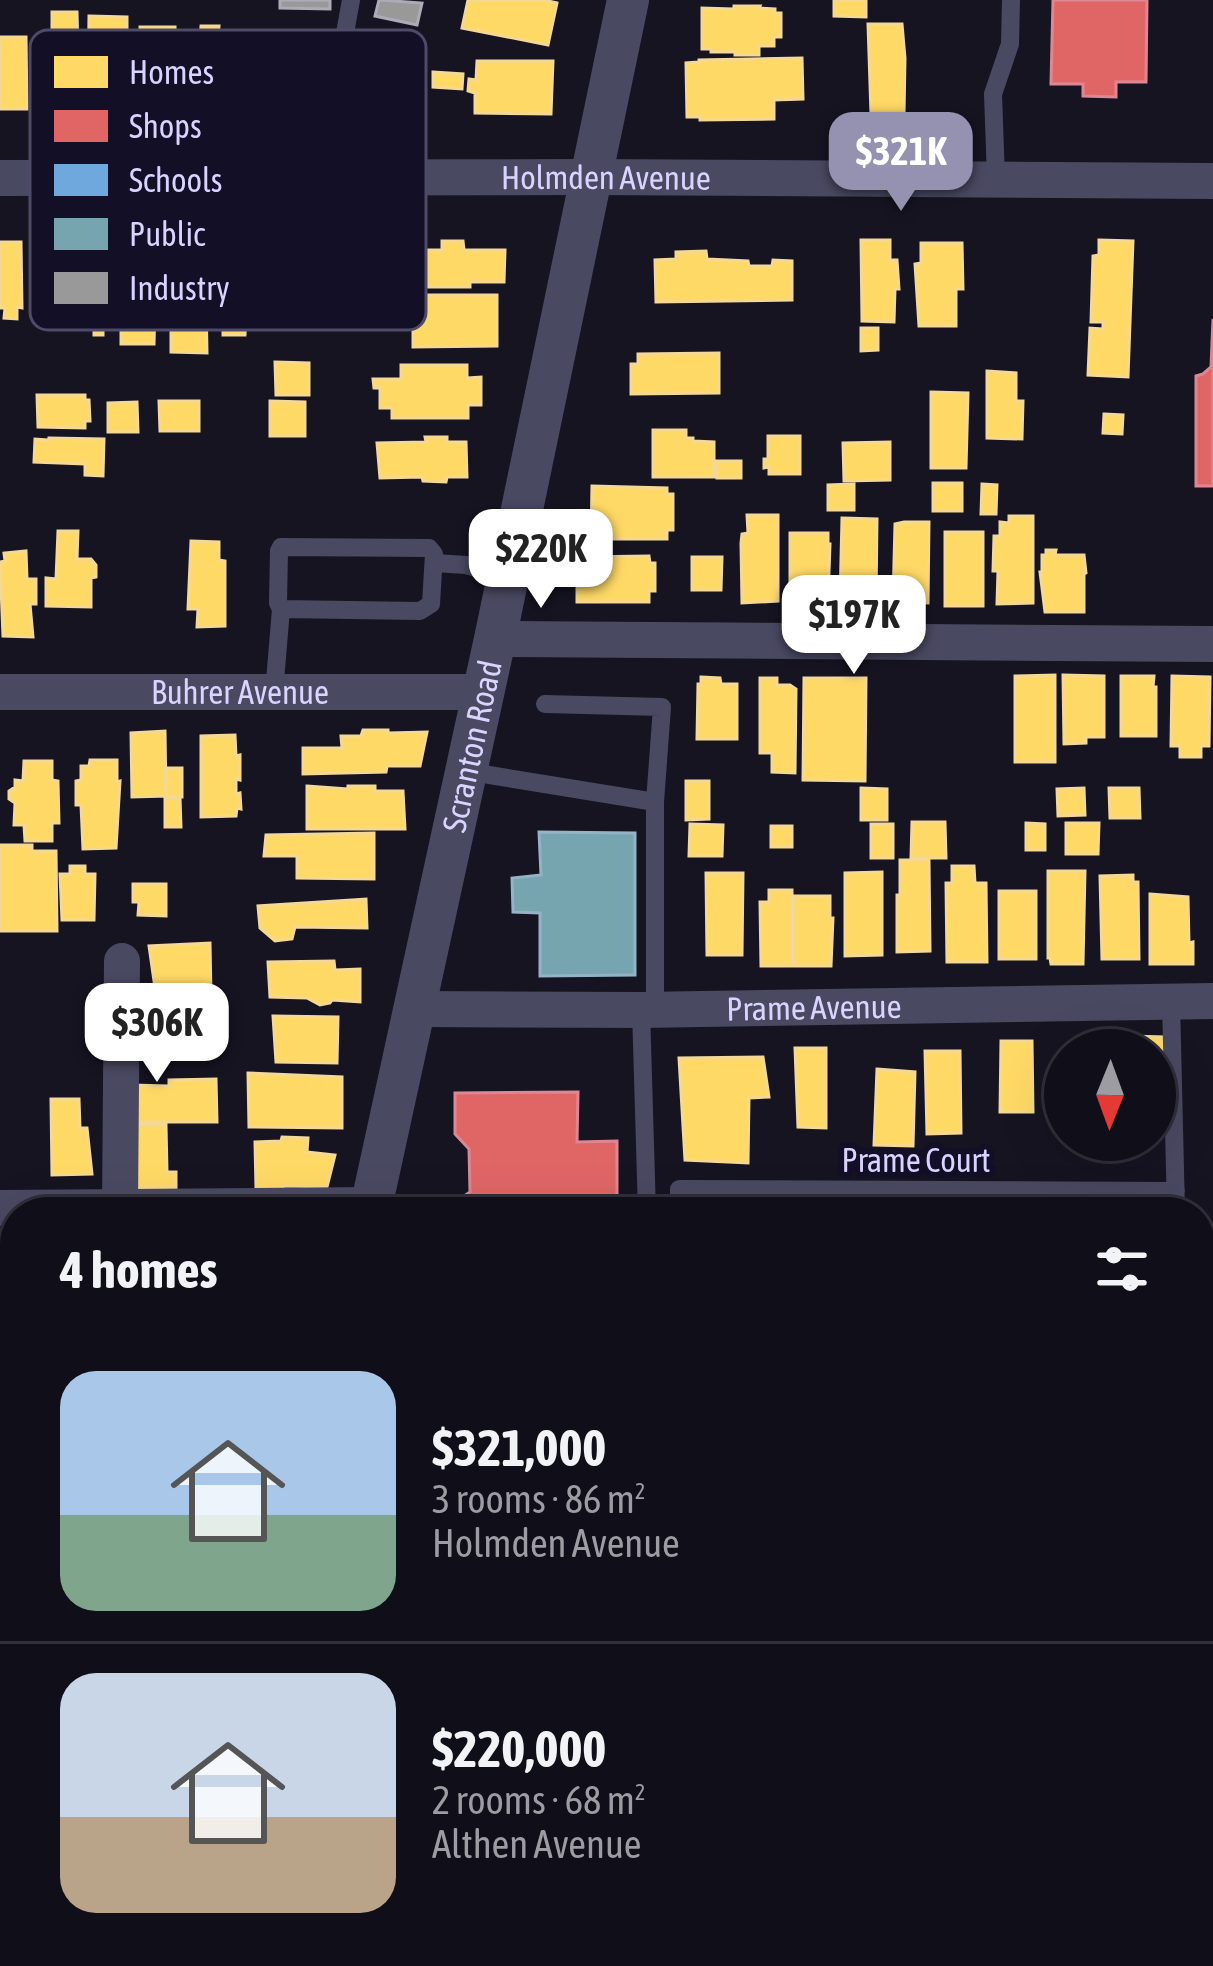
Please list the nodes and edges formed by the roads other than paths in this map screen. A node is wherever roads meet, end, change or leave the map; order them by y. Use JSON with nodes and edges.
{"nodes":[{"id":1,"x":351,"y":0,"type":"edge"},
{"id":2,"x":628,"y":0,"type":"edge"},
{"id":3,"x":1011,"y":0,"type":"edge"},
{"id":4,"x":346,"y":30,"type":"edge"},
{"id":5,"x":426,"y":177,"type":"edge"},
{"id":6,"x":590,"y":177,"type":"junction"},
{"id":7,"x":0,"y":178,"type":"edge"},
{"id":8,"x":30,"y":178,"type":"edge"},
{"id":9,"x":996,"y":179,"type":"junction"},
{"id":10,"x":1213,"y":181,"type":"edge"},
{"id":11,"x":435,"y":563,"type":"junction"},
{"id":12,"x":508,"y":577,"type":"junction"},
{"id":13,"x":281,"y":609,"type":"junction"},
{"id":14,"x":495,"y":639,"type":"junction"},
{"id":15,"x":1213,"y":644,"type":"edge"},
{"id":16,"x":0,"y":692,"type":"edge"},
{"id":17,"x":482,"y":692,"type":"junction"},
{"id":18,"x":274,"y":693,"type":"junction"},
{"id":19,"x":545,"y":704,"type":"dead end"},
{"id":20,"x":465,"y":771,"type":"junction"},
{"id":21,"x":655,"y":802,"type":"junction"},
{"id":22,"x":122,"y":962,"type":"dead end"},
{"id":23,"x":1171,"y":1001,"type":"junction"},
{"id":24,"x":1213,"y":1001,"type":"edge"},
{"id":25,"x":415,"y":1009,"type":"junction"},
{"id":26,"x":648,"y":1010,"type":"junction"},
{"id":27,"x":120,"y":1197,"type":"edge"},
{"id":28,"x":373,"y":1197,"type":"edge"},
{"id":29,"x":646,"y":1197,"type":"edge"},
{"id":30,"x":679,"y":1197,"type":"edge"},
{"id":31,"x":985,"y":1197,"type":"edge"},
{"id":32,"x":1176,"y":1197,"type":"edge"}],
"edges":[{"from":1,"to":4,"type":"lane"},
{"from":2,"to":6,"type":"street","name":"Scranton Road"},
{"from":3,"to":9,"type":"lane"},
{"from":5,"to":6,"type":"street","name":"Holmden Avenue"},
{"from":6,"to":9,"type":"street","name":"Holmden Avenue"},
{"from":6,"to":12,"type":"street","name":"Scranton Road"},
{"from":7,"to":8,"type":"street","name":"Holmden Avenue"},
{"from":9,"to":10,"type":"street","name":"Holmden Avenue"},
{"from":11,"to":12,"type":"lane"},
{"from":11,"to":13,"type":"lane"},
{"from":11,"to":13,"type":"lane"},
{"from":12,"to":14,"type":"street","name":"Scranton Road"},
{"from":13,"to":18,"type":"lane"},
{"from":14,"to":15,"type":"street"},
{"from":14,"to":17,"type":"street","name":"Scranton Road"},
{"from":16,"to":18,"type":"street","name":"Buhrer Avenue"},
{"from":17,"to":18,"type":"street","name":"Buhrer Avenue"},
{"from":17,"to":20,"type":"street","name":"Scranton Road"},
{"from":19,"to":21,"type":"lane"},
{"from":20,"to":21,"type":"lane"},
{"from":20,"to":25,"type":"street","name":"Scranton Road"},
{"from":21,"to":26,"type":"lane"},
{"from":22,"to":27,"type":"street"},
{"from":23,"to":24,"type":"street","name":"Prame Avenue"},
{"from":23,"to":26,"type":"street","name":"Prame Avenue"},
{"from":23,"to":32,"type":"lane"},
{"from":25,"to":26,"type":"street","name":"Prame Avenue"},
{"from":25,"to":28,"type":"street","name":"Scranton Road"},
{"from":26,"to":29,"type":"lane"},
{"from":30,"to":31,"type":"lane","name":"Prame Court"}]}
